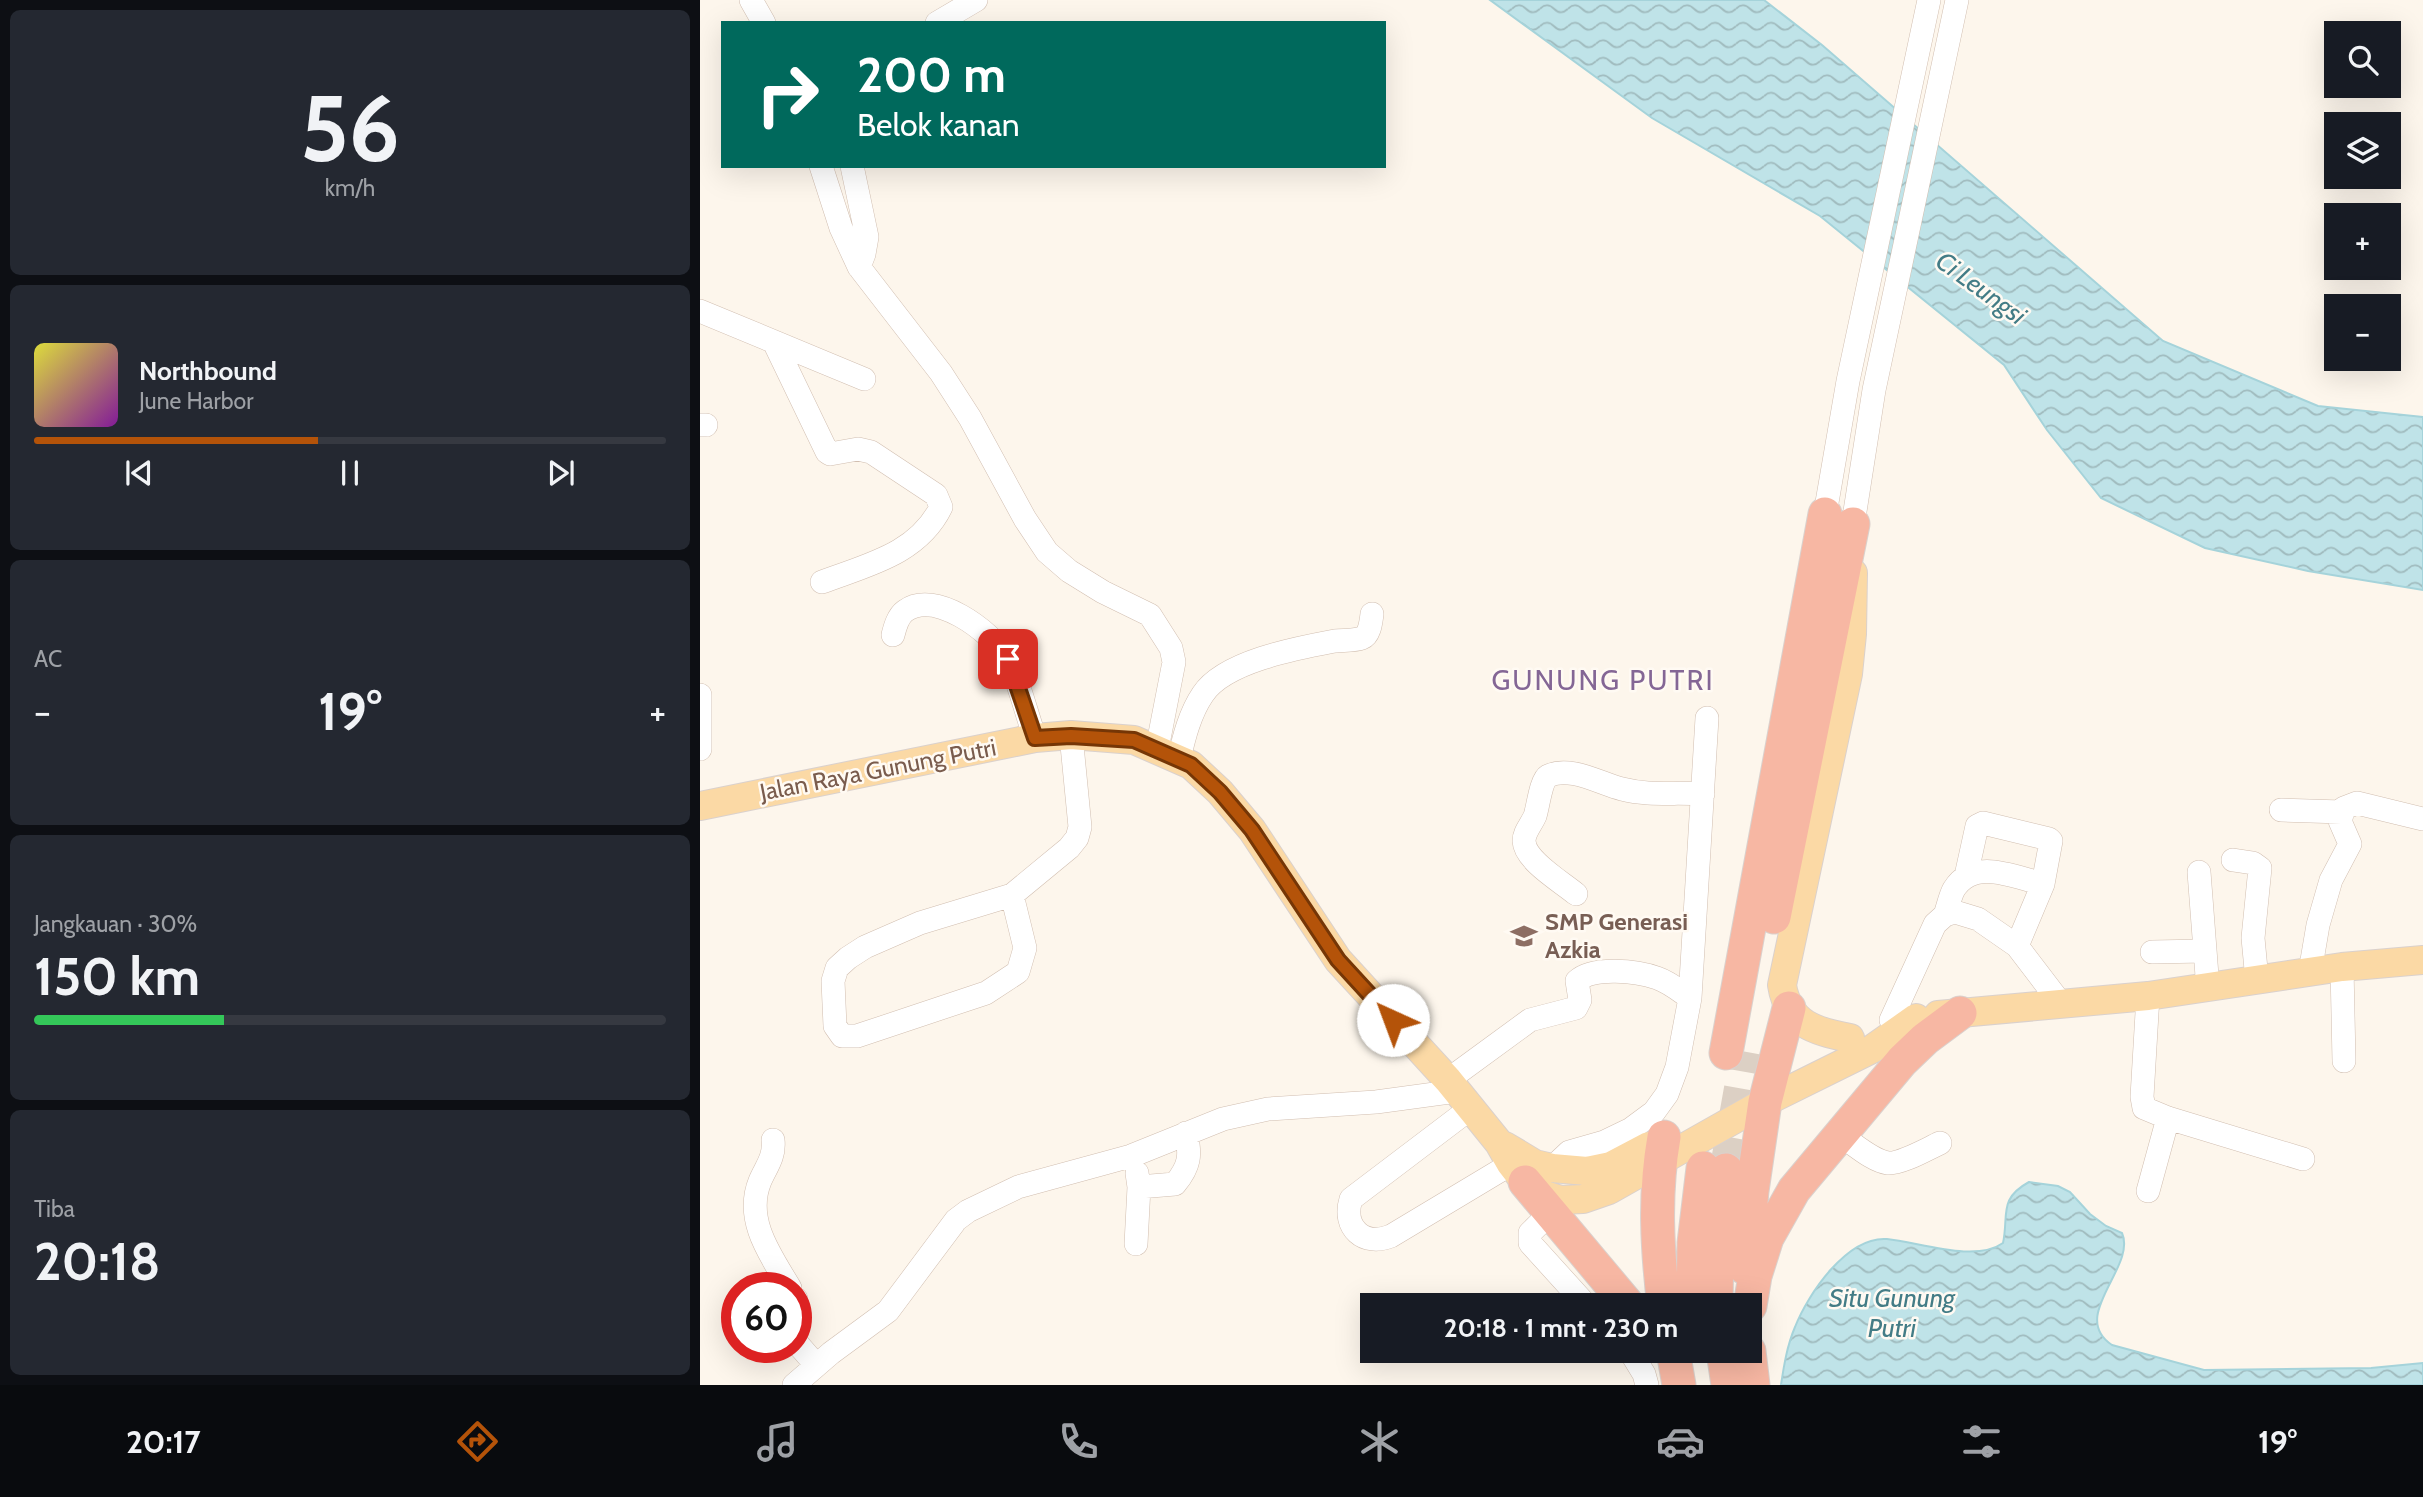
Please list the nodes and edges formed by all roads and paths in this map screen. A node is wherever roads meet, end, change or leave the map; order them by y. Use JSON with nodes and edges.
{"nodes":[{"id":1,"x":751,"y":0,"type":"edge"},
{"id":2,"x":976,"y":0,"type":"edge"},
{"id":3,"x":1929,"y":0,"type":"edge"},
{"id":4,"x":1956,"y":0,"type":"edge"},
{"id":5,"x":763,"y":21,"type":"edge"},
{"id":6,"x":940,"y":21,"type":"edge"},
{"id":7,"x":822,"y":168,"type":"edge"},
{"id":8,"x":852,"y":168,"type":"edge"},
{"id":9,"x":859,"y":267,"type":"junction"},
{"id":10,"x":700,"y":311,"type":"edge"},
{"id":11,"x":774,"y":342,"type":"junction"},
{"id":12,"x":864,"y":379,"type":"dead end"},
{"id":13,"x":1839,"y":519,"type":"junction"},
{"id":14,"x":822,"y":582,"type":"dead end"},
{"id":15,"x":1372,"y":614,"type":"dead end"},
{"id":16,"x":893,"y":635,"type":"dead end"},
{"id":17,"x":700,"y":695,"type":"edge"},
{"id":18,"x":1707,"y":718,"type":"dead end"},
{"id":19,"x":1071,"y":736,"type":"junction"},
{"id":20,"x":1035,"y":738,"type":"junction"},
{"id":21,"x":700,"y":750,"type":"edge"},
{"id":22,"x":1168,"y":754,"type":"junction"},
{"id":23,"x":1703,"y":794,"type":"junction"},
{"id":24,"x":700,"y":806,"type":"edge"},
{"id":25,"x":2281,"y":810,"type":"dead end"},
{"id":26,"x":2342,"y":812,"type":"junction"},
{"id":27,"x":2423,"y":819,"type":"edge"},
{"id":28,"x":2233,"y":860,"type":"dead end"},
{"id":29,"x":2199,"y":872,"type":"dead end"},
{"id":30,"x":1966,"y":876,"type":"junction"},
{"id":31,"x":2043,"y":884,"type":"junction"},
{"id":32,"x":1576,"y":894,"type":"dead end"},
{"id":33,"x":1012,"y":895,"type":"junction"},
{"id":34,"x":1945,"y":915,"type":"junction"},
{"id":35,"x":2017,"y":946,"type":"junction"},
{"id":36,"x":2204,"y":951,"type":"junction"},
{"id":37,"x":2152,"y":952,"type":"dead end"},
{"id":38,"x":2423,"y":960,"type":"edge"},
{"id":39,"x":2342,"y":967,"type":"junction"},
{"id":40,"x":2310,"y":972,"type":"junction"},
{"id":41,"x":2257,"y":980,"type":"junction"},
{"id":42,"x":2208,"y":989,"type":"junction"},
{"id":43,"x":2148,"y":996,"type":"junction"},
{"id":44,"x":1690,"y":998,"type":"junction"},
{"id":45,"x":2062,"y":1005,"type":"junction"},
{"id":46,"x":1789,"y":1008,"type":"junction"},
{"id":47,"x":1960,"y":1013,"type":"junction"},
{"id":48,"x":1904,"y":1019,"type":"junction"},
{"id":49,"x":1850,"y":1038,"type":"junction"},
{"id":50,"x":1736,"y":1052,"type":"tunnel mouth"},
{"id":51,"x":2344,"y":1061,"type":"dead end"},
{"id":52,"x":1768,"y":1090,"type":"junction"},
{"id":53,"x":1459,"y":1093,"type":"junction"},
{"id":54,"x":2168,"y":1118,"type":"junction"},
{"id":55,"x":1186,"y":1133,"type":"junction"},
{"id":56,"x":1840,"y":1135,"type":"junction"},
{"id":57,"x":773,"y":1140,"type":"dead end"},
{"id":58,"x":1940,"y":1143,"type":"dead end"},
{"id":59,"x":1662,"y":1149,"type":"junction"},
{"id":60,"x":1132,"y":1156,"type":"junction"},
{"id":61,"x":2303,"y":1159,"type":"dead end"},
{"id":62,"x":1522,"y":1164,"type":"junction"},
{"id":63,"x":1139,"y":1187,"type":"junction"},
{"id":64,"x":2148,"y":1191,"type":"dead end"},
{"id":65,"x":1550,"y":1213,"type":"junction"},
{"id":66,"x":1136,"y":1244,"type":"dead end"},
{"id":67,"x":781,"y":1272,"type":"edge"},
{"id":68,"x":1574,"y":1293,"type":"edge"},
{"id":69,"x":1618,"y":1293,"type":"edge"},
{"id":70,"x":1663,"y":1293,"type":"edge"},
{"id":71,"x":1693,"y":1293,"type":"edge"},
{"id":72,"x":1716,"y":1293,"type":"edge"},
{"id":73,"x":1747,"y":1293,"type":"edge"},
{"id":74,"x":1751,"y":1293,"type":"edge"},
{"id":75,"x":812,"y":1360,"type":"edge"},
{"id":76,"x":1637,"y":1363,"type":"edge"},
{"id":77,"x":1675,"y":1363,"type":"edge"},
{"id":78,"x":1699,"y":1363,"type":"edge"},
{"id":79,"x":1725,"y":1363,"type":"edge"},
{"id":80,"x":1750,"y":1363,"type":"edge"},
{"id":81,"x":816,"y":1365,"type":"junction"},
{"id":82,"x":794,"y":1385,"type":"edge"},
{"id":83,"x":1647,"y":1385,"type":"edge"},
{"id":84,"x":1679,"y":1385,"type":"edge"},
{"id":85,"x":1702,"y":1385,"type":"edge"},
{"id":86,"x":1728,"y":1385,"type":"edge"},
{"id":87,"x":1753,"y":1385,"type":"edge"}],
"edges":[{"from":1,"to":5,"type":"street"},
{"from":2,"to":6,"type":"street"},
{"from":3,"to":13,"type":"street"},
{"from":4,"to":13,"type":"street"},
{"from":7,"to":9,"type":"street"},
{"from":8,"to":9,"type":"street"},
{"from":9,"to":22,"type":"street"},
{"from":10,"to":11,"type":"street"},
{"from":11,"to":12,"type":"street"},
{"from":11,"to":14,"type":"street"},
{"from":13,"to":46,"type":"main road"},
{"from":13,"to":50,"type":"highway"},
{"from":15,"to":22,"type":"street"},
{"from":16,"to":20,"type":"street"},
{"from":17,"to":21,"type":"street"},
{"from":18,"to":23,"type":"street"},
{"from":19,"to":20,"type":"main road","name":"Jalan Raya Gunung Putri"},
{"from":19,"to":22,"type":"main road","name":"Jalan Raya Gunung Putri"},
{"from":19,"to":33,"type":"street"},
{"from":20,"to":24,"type":"main road","name":"Jalan Raya Gunung Putri"},
{"from":22,"to":53,"type":"main road","name":"Jalan Raya Gunung Putri"},
{"from":23,"to":32,"type":"street"},
{"from":23,"to":44,"type":"street"},
{"from":25,"to":26,"type":"street"},
{"from":26,"to":27,"type":"street"},
{"from":26,"to":40,"type":"street"},
{"from":28,"to":41,"type":"street"},
{"from":29,"to":36,"type":"street"},
{"from":30,"to":31,"type":"street"},
{"from":30,"to":31,"type":"street"},
{"from":30,"to":34,"type":"street"},
{"from":31,"to":35,"type":"street"},
{"from":33,"to":33,"type":"street"},
{"from":34,"to":35,"type":"street"},
{"from":34,"to":48,"type":"street"},
{"from":35,"to":45,"type":"street"},
{"from":36,"to":37,"type":"street"},
{"from":36,"to":42,"type":"street"},
{"from":38,"to":39,"type":"main road"},
{"from":39,"to":40,"type":"main road"},
{"from":39,"to":51,"type":"street"},
{"from":40,"to":41,"type":"main road"},
{"from":41,"to":42,"type":"main road"},
{"from":42,"to":43,"type":"main road"},
{"from":43,"to":45,"type":"main road"},
{"from":43,"to":54,"type":"street"},
{"from":44,"to":53,"type":"street"},
{"from":44,"to":62,"type":"street"},
{"from":45,"to":47,"type":"main road"},
{"from":46,"to":49,"type":"main road"},
{"from":46,"to":52,"type":"highway"},
{"from":47,"to":48,"type":"main road"},
{"from":47,"to":56,"type":"highway"},
{"from":48,"to":49,"type":"main road"},
{"from":48,"to":52,"type":"main road"},
{"from":49,"to":52,"type":"main road"},
{"from":52,"to":59,"type":"main road"},
{"from":52,"to":73,"type":"highway"},
{"from":53,"to":55,"type":"street"},
{"from":53,"to":62,"type":"main road","name":"Jalan Raya Gunung Putri"},
{"from":53,"to":62,"type":"street"},
{"from":54,"to":61,"type":"street"},
{"from":54,"to":64,"type":"street"},
{"from":55,"to":60,"type":"street"},
{"from":55,"to":63,"type":"street"},
{"from":56,"to":58,"type":"street"},
{"from":56,"to":74,"type":"highway"},
{"from":57,"to":67,"type":"street"},
{"from":59,"to":62,"type":"main road"},
{"from":59,"to":70,"type":"highway"},
{"from":60,"to":63,"type":"street"},
{"from":60,"to":81,"type":"street"},
{"from":62,"to":65,"type":"highway"},
{"from":63,"to":66,"type":"street"},
{"from":65,"to":68,"type":"street"},
{"from":65,"to":69,"type":"highway"},
{"from":71,"to":72,"type":"highway"},
{"from":75,"to":81,"type":"street"},
{"from":76,"to":83,"type":"street"},
{"from":77,"to":84,"type":"highway"},
{"from":78,"to":85,"type":"highway"},
{"from":79,"to":86,"type":"highway"},
{"from":80,"to":87,"type":"highway"},
{"from":81,"to":82,"type":"street"}]}
